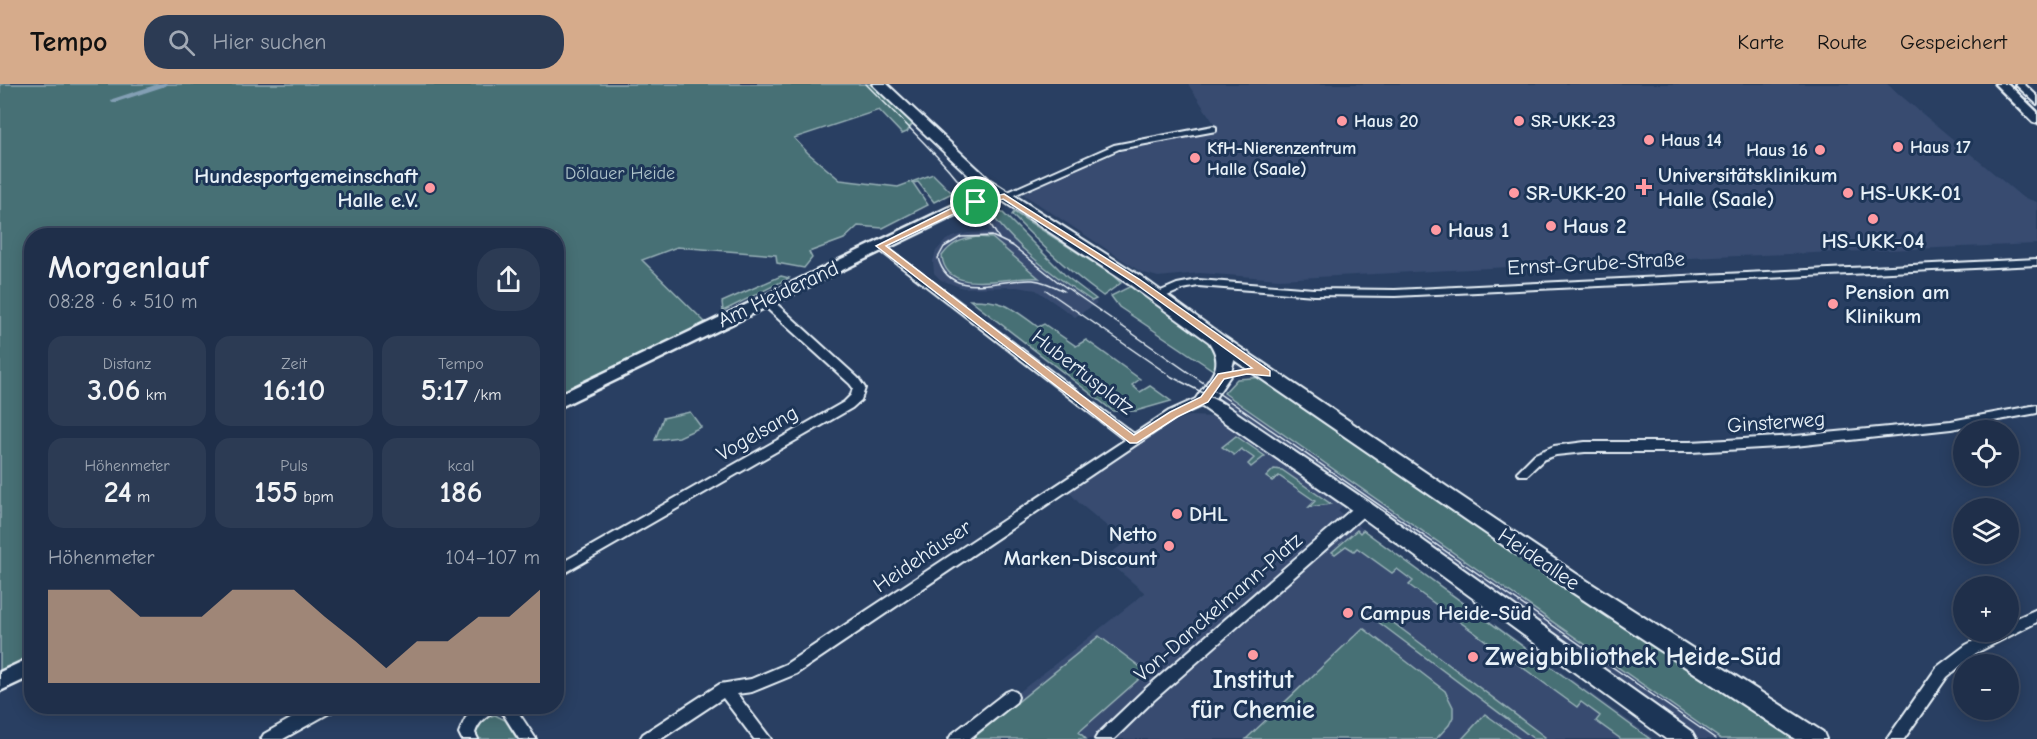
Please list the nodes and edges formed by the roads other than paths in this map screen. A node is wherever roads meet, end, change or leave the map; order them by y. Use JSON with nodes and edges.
{"nodes":[{"id":1,"x":879,"y":84,"type":"edge"},
{"id":2,"x":2001,"y":84,"type":"edge"},
{"id":3,"x":2019,"y":84,"type":"edge"},
{"id":4,"x":2037,"y":101,"type":"edge"},
{"id":5,"x":2036,"y":117,"type":"edge"},
{"id":6,"x":1213,"y":129,"type":"dead end"},
{"id":7,"x":1004,"y":196,"type":"junction"},
{"id":8,"x":880,"y":246,"type":"junction"},
{"id":9,"x":2037,"y":262,"type":"edge"},
{"id":10,"x":1158,"y":296,"type":"junction"},
{"id":11,"x":765,"y":300,"type":"junction"},
{"id":12,"x":1215,"y":338,"type":"junction"},
{"id":13,"x":1266,"y":374,"type":"junction"},
{"id":14,"x":1221,"y":376,"type":"junction"},
{"id":15,"x":564,"y":399,"type":"edge"},
{"id":16,"x":1204,"y":400,"type":"junction"},
{"id":17,"x":2037,"y":409,"type":"edge"},
{"id":18,"x":1134,"y":440,"type":"junction"},
{"id":19,"x":1523,"y":472,"type":"dead end"},
{"id":20,"x":1363,"y":508,"type":"junction"},
{"id":21,"x":564,"y":568,"type":"edge"},
{"id":22,"x":2037,"y":615,"type":"edge"},
{"id":23,"x":2019,"y":624,"type":"edge"},
{"id":24,"x":1985,"y":642,"type":"edge"},
{"id":25,"x":24,"y":670,"type":"edge"},
{"id":26,"x":0,"y":682,"type":"edge"},
{"id":27,"x":725,"y":689,"type":"junction"},
{"id":28,"x":1011,"y":697,"type":"dead end"},
{"id":29,"x":314,"y":714,"type":"edge"},
{"id":30,"x":479,"y":714,"type":"edge"},
{"id":31,"x":511,"y":714,"type":"edge"},
{"id":32,"x":269,"y":739,"type":"edge"},
{"id":33,"x":470,"y":739,"type":"edge"},
{"id":34,"x":528,"y":739,"type":"edge"},
{"id":35,"x":648,"y":739,"type":"edge"},
{"id":36,"x":763,"y":739,"type":"edge"},
{"id":37,"x":957,"y":739,"type":"edge"},
{"id":38,"x":1103,"y":739,"type":"edge"},
{"id":39,"x":1684,"y":739,"type":"edge"},
{"id":40,"x":1815,"y":739,"type":"edge"},
{"id":41,"x":1895,"y":739,"type":"edge"}],
"edges":[{"from":1,"to":7,"type":"main road"},
{"from":2,"to":5,"type":"street"},
{"from":3,"to":4,"type":"street"},
{"from":6,"to":7,"type":"street"},
{"from":7,"to":8,"type":"street","name":"Am Heiderand"},
{"from":7,"to":10,"type":"main road"},
{"from":8,"to":11,"type":"street","name":"Am Heiderand"},
{"from":8,"to":18,"type":"street","name":"Hubertusplatz"},
{"from":9,"to":10,"type":"street","name":"Ernst-Grube-Straße"},
{"from":10,"to":12,"type":"main road"},
{"from":11,"to":15,"type":"street","name":"Am Heiderand"},
{"from":11,"to":21,"type":"street","name":"Vogelsang"},
{"from":12,"to":13,"type":"main road","name":"Heideallee"},
{"from":12,"to":14,"type":"main road"},
{"from":13,"to":14,"type":"main road"},
{"from":13,"to":40,"type":"main road","name":"Heideallee"},
{"from":14,"to":16,"type":"main road"},
{"from":16,"to":18,"type":"street","name":"Hubertusplatz"},
{"from":16,"to":20,"type":"main road"},
{"from":17,"to":19,"type":"street","name":"Ginsterweg"},
{"from":18,"to":27,"type":"street","name":"Heidehäuser"},
{"from":20,"to":38,"type":"street","name":"Von-Danckelmann-Platz"},
{"from":20,"to":39,"type":"main road"},
{"from":22,"to":23,"type":"street"},
{"from":24,"to":41,"type":"street"},
{"from":25,"to":26,"type":"street"},
{"from":27,"to":35,"type":"street","name":"Heidehäuser"},
{"from":27,"to":36,"type":"street"},
{"from":28,"to":37,"type":"street"},
{"from":29,"to":32,"type":"street"},
{"from":30,"to":33,"type":"street"},
{"from":31,"to":34,"type":"street"}]}
